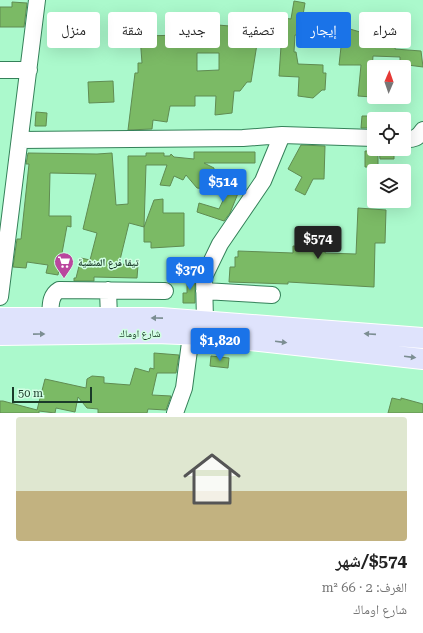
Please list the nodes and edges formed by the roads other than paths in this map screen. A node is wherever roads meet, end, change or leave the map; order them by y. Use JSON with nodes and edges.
{"nodes":[{"id":1,"x":37,"y":0,"type":"edge"},
{"id":2,"x":0,"y":70,"type":"edge"},
{"id":3,"x":29,"y":70,"type":"junction"},
{"id":4,"x":423,"y":130,"type":"edge"},
{"id":5,"x":282,"y":135,"type":"junction"},
{"id":6,"x":367,"y":138,"type":"edge"},
{"id":7,"x":20,"y":140,"type":"junction"},
{"id":8,"x":411,"y":140,"type":"edge"},
{"id":9,"x":108,"y":290,"type":"junction"},
{"id":10,"x":165,"y":291,"type":"dead end"},
{"id":11,"x":204,"y":292,"type":"junction"},
{"id":12,"x":272,"y":295,"type":"dead end"},
{"id":13,"x":0,"y":297,"type":"edge"},
{"id":14,"x":0,"y":318,"type":"edge"},
{"id":15,"x":50,"y":318,"type":"junction"},
{"id":16,"x":109,"y":318,"type":"junction"},
{"id":17,"x":205,"y":321,"type":"junction"},
{"id":18,"x":0,"y":335,"type":"edge"},
{"id":19,"x":191,"y":335,"type":"junction"},
{"id":20,"x":423,"y":338,"type":"edge"},
{"id":21,"x":423,"y":359,"type":"edge"},
{"id":22,"x":175,"y":413,"type":"edge"}],
"edges":[{"from":1,"to":3,"type":"street"},
{"from":2,"to":3,"type":"street"},
{"from":3,"to":7,"type":"street"},
{"from":4,"to":8,"type":"street"},
{"from":5,"to":6,"type":"street"},
{"from":5,"to":7,"type":"street"},
{"from":5,"to":11,"type":"street"},
{"from":7,"to":13,"type":"street"},
{"from":9,"to":10,"type":"street"},
{"from":9,"to":15,"type":"street"},
{"from":9,"to":16,"type":"street"},
{"from":11,"to":12,"type":"street"},
{"from":11,"to":17,"type":"street"},
{"from":14,"to":15,"type":"main road","name":"شارع اوماك"},
{"from":15,"to":16,"type":"main road","name":"شارع اوماك"},
{"from":17,"to":16,"type":"main road","name":"شارع اوماك","one_way":true},
{"from":20,"to":17,"type":"main road","name":"شارع اوماك","one_way":true},
{"from":18,"to":19,"type":"main road","name":"شارع اوماك","one_way":true},
{"from":19,"to":21,"type":"main road","name":"شارع اوماك","one_way":true},
{"from":19,"to":22,"type":"street"}]}
